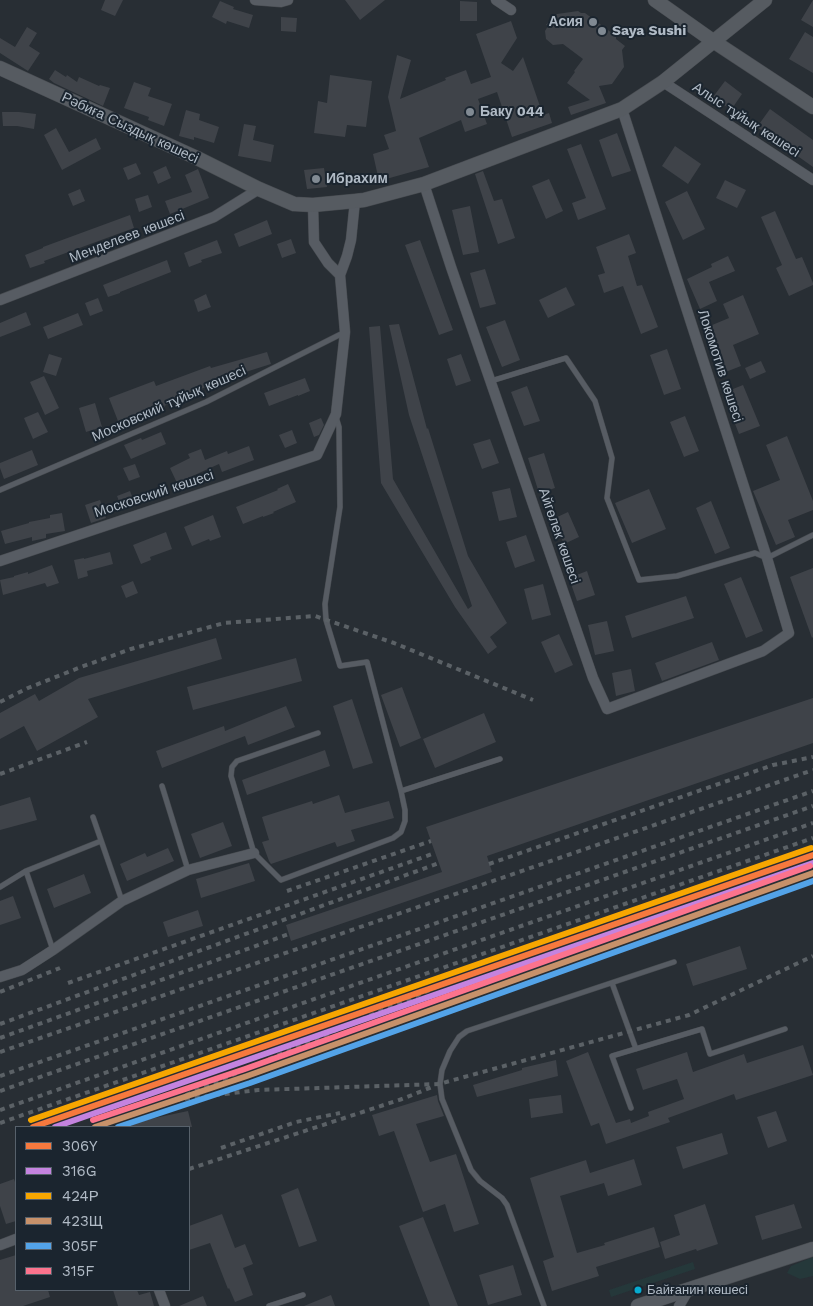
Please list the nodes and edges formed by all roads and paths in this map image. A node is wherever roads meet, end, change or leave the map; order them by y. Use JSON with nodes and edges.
{"nodes":[{"id":1,"x":255,"y":0,"type":"edge"},
{"id":2,"x":288,"y":0,"type":"edge"},
{"id":3,"x":496,"y":0,"type":"edge"},
{"id":4,"x":655,"y":0,"type":"edge"},
{"id":5,"x":765,"y":0,"type":"edge"},
{"id":6,"x":511,"y":10,"type":"dead end"},
{"id":7,"x":713,"y":41,"type":"junction"},
{"id":8,"x":0,"y":68,"type":"edge"},
{"id":9,"x":663,"y":82,"type":"junction"},
{"id":10,"x":813,"y":107,"type":"edge"},
{"id":11,"x":622,"y":109,"type":"junction"},
{"id":12,"x":813,"y":180,"type":"edge"},
{"id":13,"x":424,"y":184,"type":"junction"},
{"id":14,"x":259,"y":189,"type":"junction"},
{"id":15,"x":355,"y":201,"type":"junction"},
{"id":16,"x":313,"y":205,"type":"junction"},
{"id":17,"x":340,"y":275,"type":"junction"},
{"id":18,"x":0,"y":300,"type":"edge"},
{"id":19,"x":345,"y":332,"type":"junction"},
{"id":20,"x":491,"y":382,"type":"junction"},
{"id":21,"x":336,"y":414,"type":"junction"},
{"id":22,"x":0,"y":490,"type":"edge"},
{"id":23,"x":813,"y":535,"type":"edge"},
{"id":24,"x":767,"y":558,"type":"junction"},
{"id":25,"x":0,"y":561,"type":"edge"},
{"id":26,"x":789,"y":632,"type":"joint"},
{"id":27,"x":318,"y":732,"type":"dead end"},
{"id":28,"x":500,"y":759,"type":"dead end"},
{"id":29,"x":162,"y":786,"type":"dead end"},
{"id":30,"x":401,"y":791,"type":"junction"},
{"id":31,"x":93,"y":817,"type":"dead end"},
{"id":32,"x":101,"y":841,"type":"junction"},
{"id":33,"x":254,"y":853,"type":"junction"},
{"id":34,"x":188,"y":870,"type":"junction"},
{"id":35,"x":26,"y":872,"type":"junction"},
{"id":36,"x":0,"y":887,"type":"edge"},
{"id":37,"x":122,"y":901,"type":"junction"},
{"id":38,"x":53,"y":950,"type":"junction"},
{"id":39,"x":674,"y":962,"type":"dead end"},
{"id":40,"x":0,"y":977,"type":"edge"},
{"id":41,"x":612,"y":983,"type":"junction"},
{"id":42,"x":785,"y":1029,"type":"dead end"},
{"id":43,"x":636,"y":1049,"type":"junction"},
{"id":44,"x":631,"y":1108,"type":"dead end"},
{"id":45,"x":15,"y":1239,"type":"edge"},
{"id":46,"x":0,"y":1245,"type":"edge"},
{"id":47,"x":813,"y":1249,"type":"edge"},
{"id":48,"x":688,"y":1290,"type":"junction"},
{"id":49,"x":159,"y":1291,"type":"edge"},
{"id":50,"x":302,"y":1294,"type":"dead end"},
{"id":51,"x":165,"y":1306,"type":"edge"},
{"id":52,"x":268,"y":1306,"type":"edge"},
{"id":53,"x":544,"y":1306,"type":"edge"},
{"id":54,"x":638,"y":1306,"type":"edge"},
{"id":55,"x":680,"y":1306,"type":"edge"}],
"edges":[{"from":1,"to":2,"type":"street"},
{"from":3,"to":6,"type":"street"},
{"from":4,"to":7,"type":"street"},
{"from":5,"to":7,"type":"street","name":"Рәбиға Сыздық көшесі"},
{"from":7,"to":9,"type":"street","name":"Рәбиға Сыздық көшесі"},
{"from":7,"to":10,"type":"street"},
{"from":8,"to":14,"type":"street","name":"Рәбиға Сыздық көшесі"},
{"from":9,"to":11,"type":"street","name":"Рәбиға Сыздық көшесі"},
{"from":9,"to":12,"type":"street","name":"Алыс тұйық көшесі"},
{"from":11,"to":13,"type":"street","name":"Рәбиға Сыздық көшесі"},
{"from":11,"to":24,"type":"street","name":"Локомотив көшесі"},
{"from":13,"to":15,"type":"street","name":"Рәбиға Сыздық көшесі"},
{"from":13,"to":20,"type":"street","name":"Айгөлек көшесі"},
{"from":14,"to":16,"type":"street","name":"Рәбиға Сыздық көшесі"},
{"from":14,"to":18,"type":"street","name":"Менделеев көшесі"},
{"from":15,"to":16,"type":"street","name":"Рәбиға Сыздық көшесі"},
{"from":15,"to":17,"type":"street"},
{"from":16,"to":17,"type":"street"},
{"from":17,"to":19,"type":"street"},
{"from":19,"to":21,"type":"street"},
{"from":19,"to":22,"type":"lane","name":"Московский тұйық көшесі"},
{"from":20,"to":24,"type":"lane"},
{"from":20,"to":26,"type":"street","name":"Айгөлек көшесі"},
{"from":21,"to":25,"type":"street","name":"Московский көшесі"},
{"from":21,"to":30,"type":"lane"},
{"from":23,"to":24,"type":"lane"},
{"from":24,"to":26,"type":"street","name":"Локомотив көшесі"},
{"from":27,"to":33,"type":"lane"},
{"from":28,"to":30,"type":"lane"},
{"from":29,"to":34,"type":"lane"},
{"from":30,"to":33,"type":"lane"},
{"from":31,"to":32,"type":"lane"},
{"from":32,"to":35,"type":"lane"},
{"from":32,"to":37,"type":"lane"},
{"from":33,"to":34,"type":"street"},
{"from":34,"to":37,"type":"street"},
{"from":35,"to":36,"type":"lane"},
{"from":35,"to":38,"type":"lane"},
{"from":37,"to":38,"type":"street"},
{"from":38,"to":40,"type":"street"},
{"from":39,"to":41,"type":"lane"},
{"from":41,"to":43,"type":"lane"},
{"from":41,"to":53,"type":"lane"},
{"from":42,"to":43,"type":"lane"},
{"from":43,"to":44,"type":"lane"},
{"from":45,"to":46,"type":"street"},
{"from":47,"to":48,"type":"street"},
{"from":48,"to":54,"type":"street"},
{"from":48,"to":55,"type":"street"},
{"from":49,"to":51,"type":"street"},
{"from":50,"to":52,"type":"lane"}]}
